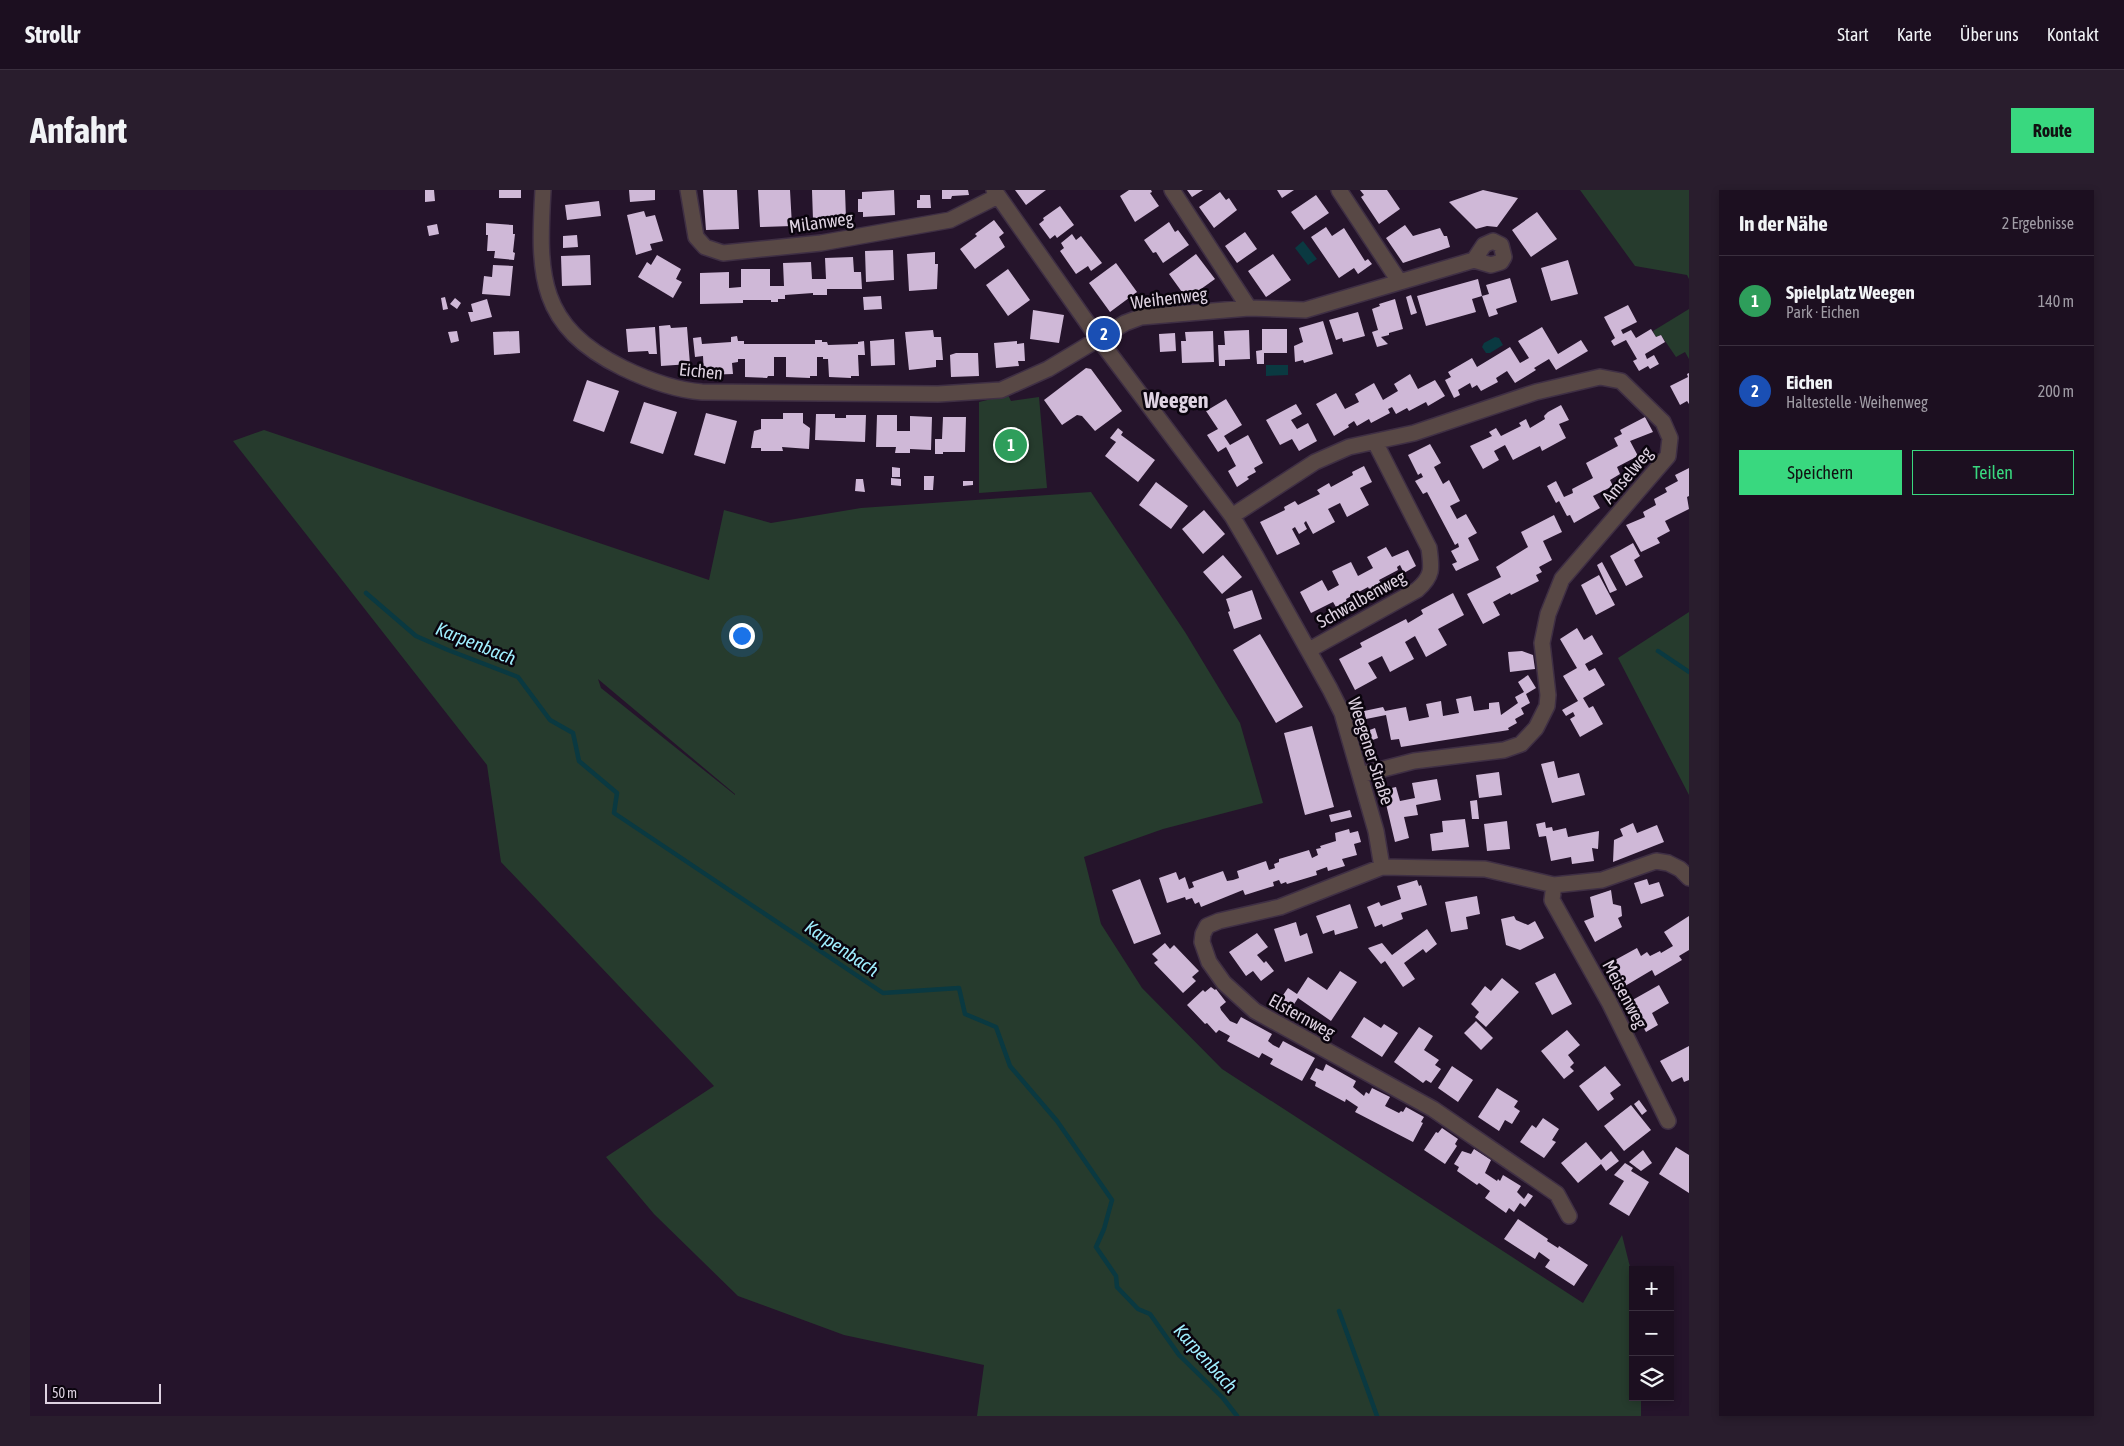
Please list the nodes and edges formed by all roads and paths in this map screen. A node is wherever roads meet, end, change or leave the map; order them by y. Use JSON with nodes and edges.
{"nodes":[{"id":1,"x":543,"y":190,"type":"edge"},
{"id":2,"x":688,"y":190,"type":"edge"},
{"id":3,"x":1172,"y":190,"type":"edge"},
{"id":4,"x":1339,"y":190,"type":"edge"},
{"id":5,"x":996,"y":193,"type":"edge"},
{"id":6,"x":1474,"y":260,"type":"dead end"},
{"id":7,"x":1399,"y":281,"type":"junction"},
{"id":8,"x":1249,"y":308,"type":"junction"},
{"id":9,"x":1098,"y":338,"type":"junction"},
{"id":10,"x":1375,"y":442,"type":"junction"},
{"id":11,"x":1232,"y":516,"type":"junction"},
{"id":12,"x":1309,"y":650,"type":"junction"},
{"id":13,"x":1360,"y":775,"type":"junction"},
{"id":14,"x":1382,"y":867,"type":"junction"},
{"id":15,"x":1689,"y":878,"type":"edge"},
{"id":16,"x":1554,"y":885,"type":"junction"},
{"id":17,"x":1668,"y":1121,"type":"dead end"},
{"id":18,"x":1569,"y":1216,"type":"dead end"}],
"edges":[{"from":1,"to":9,"type":"street","name":"Eichen"},
{"from":2,"to":5,"type":"street","name":"Milanweg"},
{"from":3,"to":8,"type":"street","name":"Weihenweg"},
{"from":4,"to":7,"type":"street"},
{"from":5,"to":9,"type":"street","name":"Weegener Straße"},
{"from":6,"to":7,"type":"street","name":"Weihenweg"},
{"from":7,"to":8,"type":"street","name":"Weihenweg"},
{"from":8,"to":9,"type":"street","name":"Weihenweg"},
{"from":9,"to":11,"type":"street","name":"Weegener Straße"},
{"from":10,"to":11,"type":"street","name":"Amselweg"},
{"from":10,"to":12,"type":"street","name":"Schwalbenweg"},
{"from":10,"to":13,"type":"street","name":"Amselweg"},
{"from":11,"to":12,"type":"street","name":"Weegener Straße"},
{"from":12,"to":13,"type":"street","name":"Weegener Straße"},
{"from":13,"to":14,"type":"street","name":"Weegener Straße"},
{"from":14,"to":16,"type":"street"},
{"from":14,"to":18,"type":"street","name":"Elsternweg"},
{"from":15,"to":16,"type":"street"},
{"from":16,"to":17,"type":"street","name":"Meisenweg"}]}
